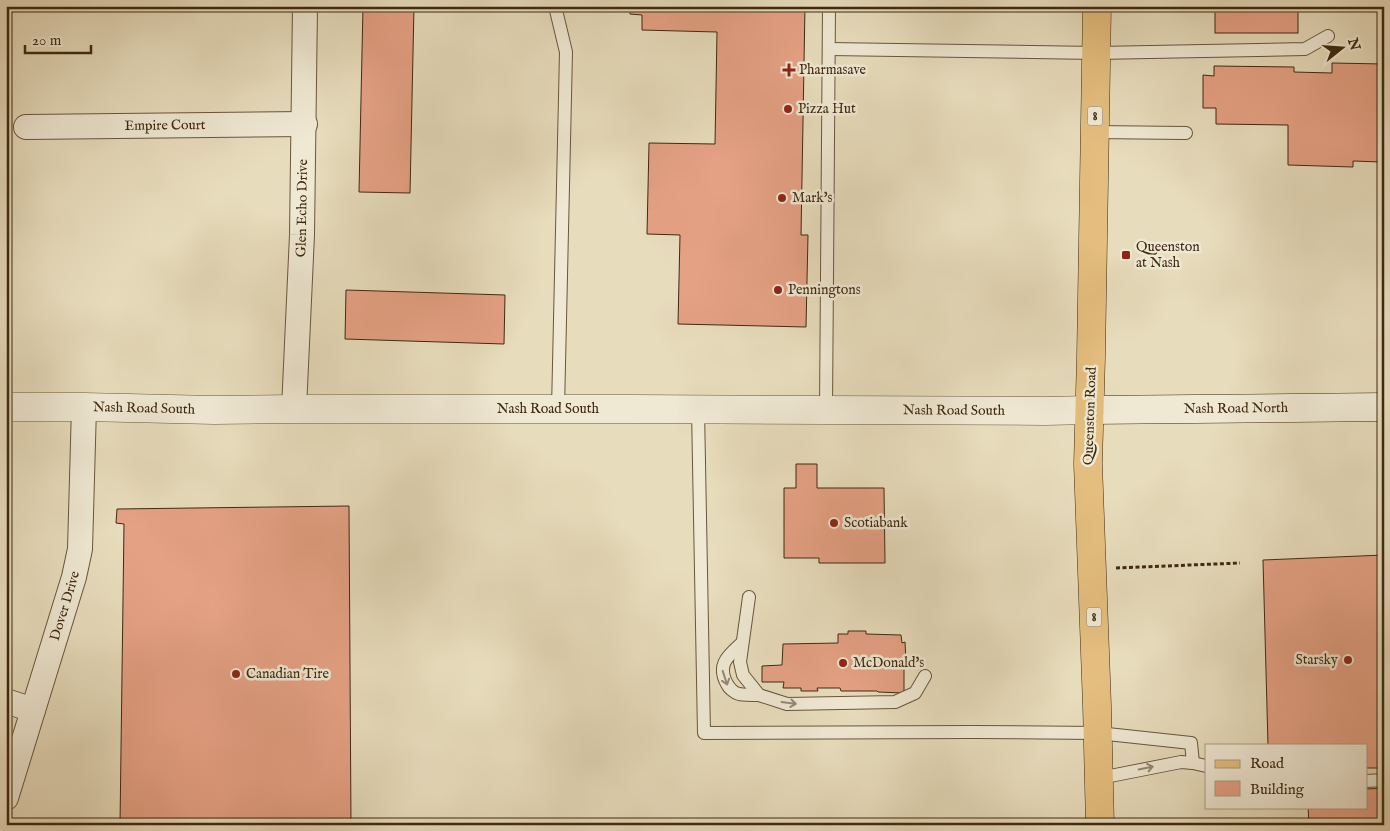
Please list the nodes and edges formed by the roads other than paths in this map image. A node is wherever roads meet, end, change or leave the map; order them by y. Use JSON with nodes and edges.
{"nodes":[{"id":1,"x":305,"y":6,"type":"edge"},
{"id":2,"x":555,"y":6,"type":"edge"},
{"id":3,"x":829,"y":6,"type":"edge"},
{"id":4,"x":1097,"y":6,"type":"edge"},
{"id":5,"x":1328,"y":36,"type":"dead end"},
{"id":6,"x":829,"y":49,"type":"junction"},
{"id":7,"x":1096,"y":53,"type":"junction"},
{"id":8,"x":304,"y":124,"type":"junction"},
{"id":9,"x":26,"y":127,"type":"dead end"},
{"id":10,"x":1094,"y":132,"type":"junction"},
{"id":11,"x":1186,"y":133,"type":"dead end"},
{"id":12,"x":6,"y":407,"type":"edge"},
{"id":13,"x":84,"y":407,"type":"junction"},
{"id":14,"x":1384,"y":407,"type":"edge"},
{"id":15,"x":294,"y":409,"type":"junction"},
{"id":16,"x":558,"y":409,"type":"junction"},
{"id":17,"x":698,"y":410,"type":"junction"},
{"id":18,"x":826,"y":410,"type":"junction"},
{"id":19,"x":1090,"y":410,"type":"junction"},
{"id":20,"x":749,"y":596,"type":"dead end"},
{"id":21,"x":742,"y":643,"type":"junction"},
{"id":22,"x":925,"y":676,"type":"dead end"},
{"id":23,"x":759,"y":695,"type":"junction"},
{"id":24,"x":6,"y":700,"type":"edge"},
{"id":25,"x":33,"y":710,"type":"junction"},
{"id":26,"x":1098,"y":732,"type":"junction"},
{"id":27,"x":1192,"y":763,"type":"junction"},
{"id":28,"x":1205,"y":766,"type":"edge"},
{"id":29,"x":1100,"y":778,"type":"junction"},
{"id":30,"x":1368,"y":780,"type":"edge"},
{"id":31,"x":1384,"y":780,"type":"edge"},
{"id":32,"x":6,"y":798,"type":"edge"},
{"id":33,"x":1100,"y":825,"type":"edge"}],
"edges":[{"from":1,"to":8,"type":"street","name":"Glen Echo Drive"},
{"from":2,"to":16,"type":"lane"},
{"from":3,"to":6,"type":"lane"},
{"from":4,"to":7,"type":"main road","name":"Queenston Road","number":"8"},
{"from":5,"to":7,"type":"lane"},
{"from":6,"to":7,"type":"lane"},
{"from":6,"to":18,"type":"lane"},
{"from":7,"to":10,"type":"main road","name":"Queenston Road","number":"8"},
{"from":8,"to":9,"type":"street","name":"Empire Court"},
{"from":8,"to":15,"type":"street","name":"Glen Echo Drive"},
{"from":10,"to":11,"type":"lane"},
{"from":10,"to":19,"type":"main road","name":"Queenston Road","number":"8"},
{"from":12,"to":13,"type":"street","name":"Nash Road South"},
{"from":13,"to":15,"type":"street","name":"Nash Road South"},
{"from":13,"to":25,"type":"street","name":"Dover Drive"},
{"from":14,"to":19,"type":"street","name":"Nash Road North"},
{"from":15,"to":16,"type":"street","name":"Nash Road South"},
{"from":16,"to":17,"type":"street","name":"Nash Road South"},
{"from":17,"to":18,"type":"street","name":"Nash Road South"},
{"from":17,"to":26,"type":"lane"},
{"from":18,"to":19,"type":"street","name":"Nash Road South"},
{"from":19,"to":26,"type":"main road","name":"Queenston Road","number":"8"},
{"from":20,"to":21,"type":"lane"},
{"from":21,"to":23,"type":"lane"},
{"from":21,"to":23,"type":"lane","one_way":true},
{"from":23,"to":22,"type":"lane","one_way":true},
{"from":24,"to":25,"type":"street"},
{"from":25,"to":32,"type":"street","name":"Dover Drive"},
{"from":26,"to":27,"type":"lane"},
{"from":26,"to":29,"type":"main road","name":"Queenston Road","number":"8"},
{"from":27,"to":28,"type":"lane"},
{"from":29,"to":27,"type":"lane","one_way":true},
{"from":29,"to":33,"type":"main road","name":"Queenston Road","number":"8"},
{"from":30,"to":31,"type":"lane"}]}
